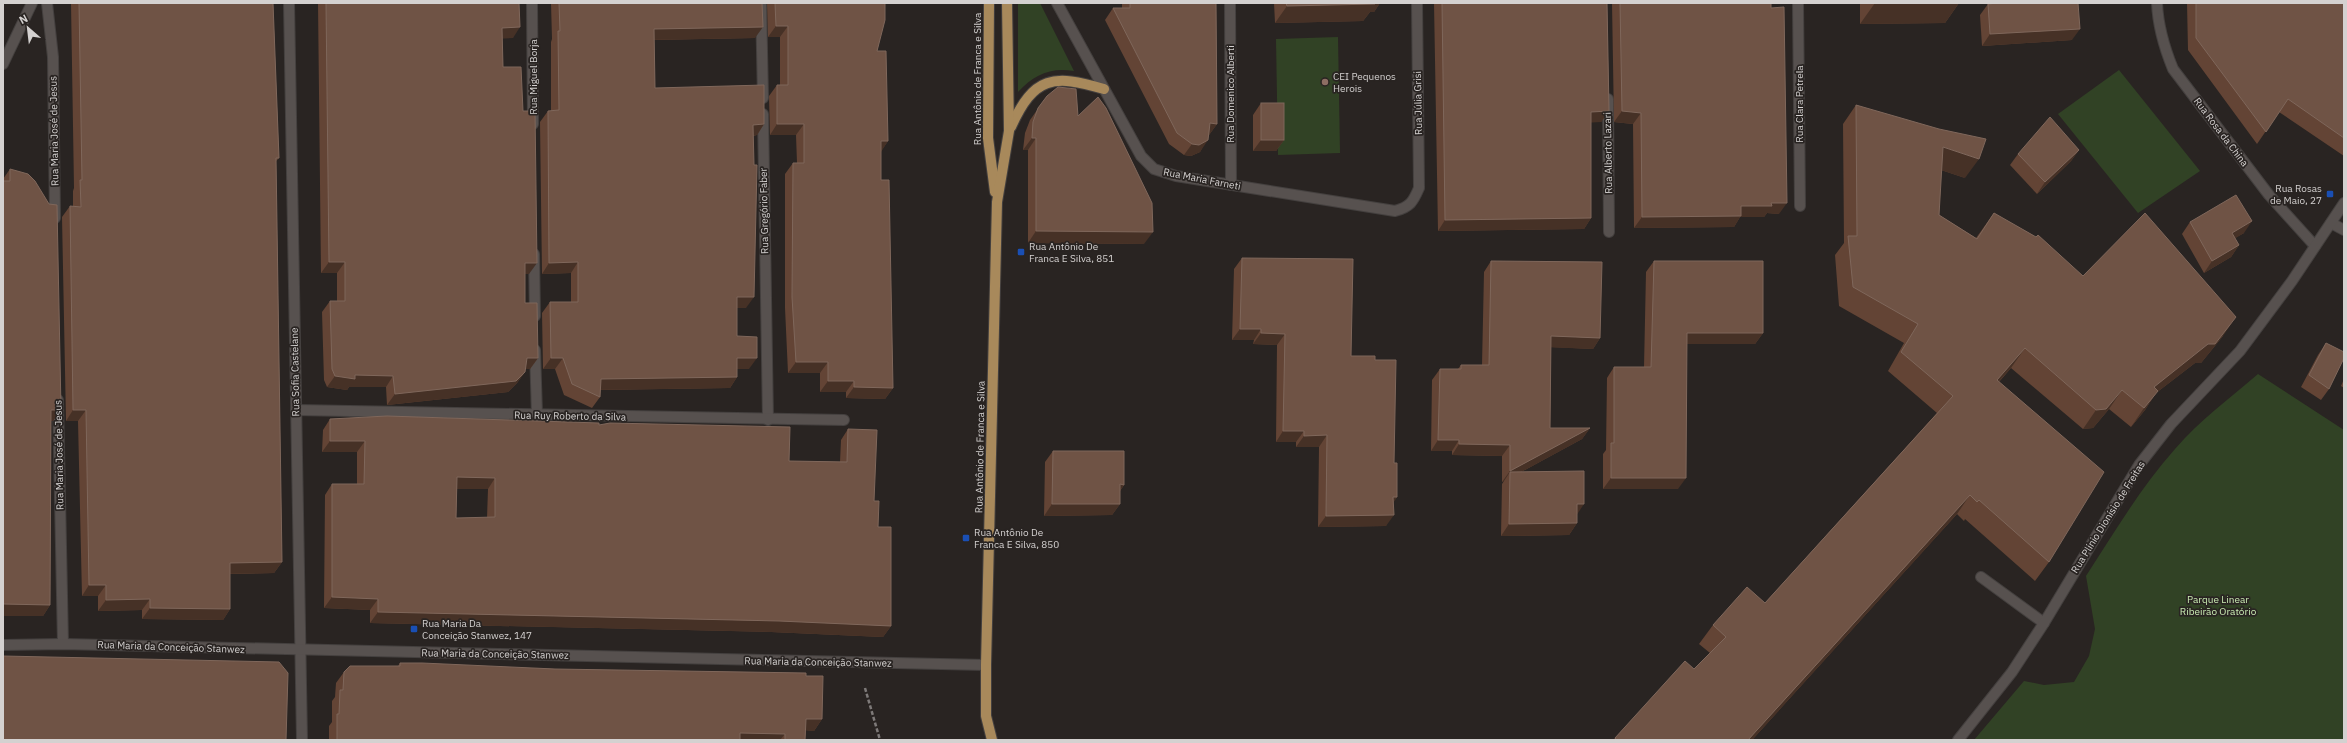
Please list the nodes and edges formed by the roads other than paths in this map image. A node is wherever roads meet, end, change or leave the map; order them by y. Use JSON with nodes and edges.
{"nodes":[{"id":1,"x":32,"y":3,"type":"edge"},
{"id":2,"x":47,"y":3,"type":"edge"},
{"id":3,"x":289,"y":3,"type":"edge"},
{"id":4,"x":532,"y":3,"type":"edge"},
{"id":5,"x":761,"y":3,"type":"edge"},
{"id":6,"x":989,"y":3,"type":"edge"},
{"id":7,"x":1007,"y":3,"type":"edge"},
{"id":8,"x":1057,"y":3,"type":"edge"},
{"id":9,"x":1230,"y":3,"type":"edge"},
{"id":10,"x":1416,"y":3,"type":"edge"},
{"id":11,"x":1798,"y":3,"type":"edge"},
{"id":12,"x":2156,"y":3,"type":"edge"},
{"id":13,"x":3,"y":64,"type":"edge"},
{"id":14,"x":1104,"y":89,"type":"junction"},
{"id":15,"x":1607,"y":90,"type":"edge"},
{"id":16,"x":1009,"y":131,"type":"junction"},
{"id":17,"x":533,"y":138,"type":"edge"},
{"id":18,"x":1230,"y":185,"type":"junction"},
{"id":19,"x":1414,"y":201,"type":"joint"},
{"id":20,"x":997,"y":202,"type":"junction"},
{"id":21,"x":2344,"y":203,"type":"edge"},
{"id":22,"x":1800,"y":206,"type":"dead end"},
{"id":23,"x":2331,"y":223,"type":"junction"},
{"id":24,"x":55,"y":229,"type":"edge"},
{"id":25,"x":2344,"y":230,"type":"edge"},
{"id":26,"x":1609,"y":232,"type":"dead end"},
{"id":27,"x":534,"y":242,"type":"edge"},
{"id":28,"x":2315,"y":246,"type":"junction"},
{"id":29,"x":58,"y":389,"type":"edge"},
{"id":30,"x":296,"y":410,"type":"junction"},
{"id":31,"x":537,"y":416,"type":"junction"},
{"id":32,"x":768,"y":420,"type":"junction"},
{"id":33,"x":844,"y":420,"type":"dead end"},
{"id":34,"x":1980,"y":577,"type":"dead end"},
{"id":35,"x":2044,"y":623,"type":"junction"},
{"id":36,"x":63,"y":644,"type":"junction"},
{"id":37,"x":3,"y":645,"type":"edge"},
{"id":38,"x":300,"y":650,"type":"junction"},
{"id":39,"x":986,"y":665,"type":"junction"},
{"id":40,"x":302,"y":740,"type":"edge"},
{"id":41,"x":992,"y":740,"type":"edge"},
{"id":42,"x":1958,"y":740,"type":"edge"}],
"edges":[{"from":1,"to":13,"type":"street"},
{"from":2,"to":24,"type":"street","name":"Rua Maria José de Jesus"},
{"from":3,"to":30,"type":"street","name":"Rua Sofia Castelane"},
{"from":4,"to":17,"type":"street","name":"Rua Miguel Borja"},
{"from":5,"to":32,"type":"street","name":"Rua Gregório Faber"},
{"from":6,"to":20,"type":"main road","name":"Rua Antônio de Franca e Silva"},
{"from":7,"to":16,"type":"main road","name":"Rua Antônio de Franca e Silva"},
{"from":8,"to":14,"type":"street","name":"Rua Maria Farneti"},
{"from":9,"to":18,"type":"street","name":"Rua Domenico Alberti"},
{"from":10,"to":19,"type":"street","name":"Rua Júlia Grisi"},
{"from":11,"to":22,"type":"street","name":"Rua Clara Petrela"},
{"from":12,"to":28,"type":"street","name":"Rua Rosa da China"},
{"from":14,"to":16,"type":"main road"},
{"from":14,"to":18,"type":"street","name":"Rua Maria Farneti"},
{"from":15,"to":26,"type":"street","name":"Rua Alberto Lazari"},
{"from":16,"to":20,"type":"main road","name":"Rua Antônio de Franca e Silva"},
{"from":18,"to":19,"type":"street","name":"Rua Maria Farneti"},
{"from":20,"to":39,"type":"main road","name":"Rua Antônio de Franca e Silva"},
{"from":21,"to":23,"type":"street","name":"Rua Plínio Dionísio de Freitas"},
{"from":23,"to":25,"type":"street"},
{"from":23,"to":28,"type":"street","name":"Rua Plínio Dionísio de Freitas"},
{"from":27,"to":31,"type":"street"},
{"from":28,"to":35,"type":"street","name":"Rua Plínio Dionísio de Freitas"},
{"from":29,"to":36,"type":"street","name":"Rua Maria José de Jesus"},
{"from":30,"to":31,"type":"street","name":"Rua Ruy Roberto da Silva"},
{"from":30,"to":38,"type":"street","name":"Rua Sofia Castelane"},
{"from":31,"to":32,"type":"street","name":"Rua Ruy Roberto da Silva"},
{"from":32,"to":33,"type":"street","name":"Rua Ruy Roberto da Silva"},
{"from":34,"to":35,"type":"street"},
{"from":35,"to":42,"type":"street","name":"Rua Plínio Dionísio de Freitas"},
{"from":36,"to":37,"type":"street","name":"Rua Maria da Conceição Stanwez"},
{"from":36,"to":38,"type":"street","name":"Rua Maria da Conceição Stanwez"},
{"from":38,"to":39,"type":"street","name":"Rua Maria da Conceição Stanwez"},
{"from":38,"to":40,"type":"street","name":"Rua Sofia Castelane"},
{"from":39,"to":41,"type":"main road","name":"Rua Antônio de Franca e Silva"}]}
